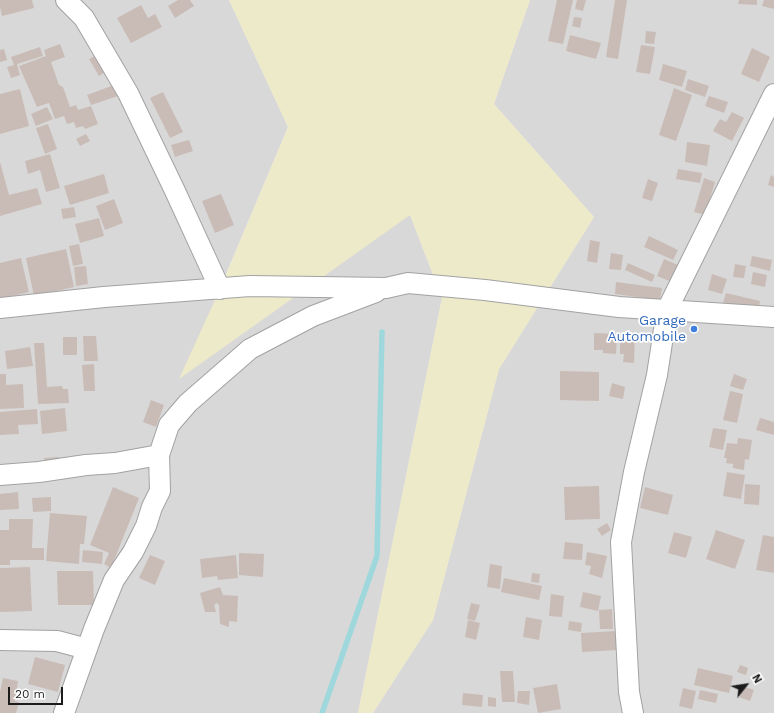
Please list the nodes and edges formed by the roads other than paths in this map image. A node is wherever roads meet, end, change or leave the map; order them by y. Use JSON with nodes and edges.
{"nodes":[{"id":1,"x":66,"y":0,"type":"edge"},
{"id":2,"x":774,"y":94,"type":"edge"},
{"id":3,"x":386,"y":288,"type":"junction"},
{"id":4,"x":220,"y":289,"type":"junction"},
{"id":5,"x":0,"y":308,"type":"edge"},
{"id":6,"x":667,"y":310,"type":"junction"},
{"id":7,"x":774,"y":317,"type":"edge"},
{"id":8,"x":159,"y":455,"type":"junction"},
{"id":9,"x":0,"y":475,"type":"edge"},
{"id":10,"x":0,"y":640,"type":"edge"},
{"id":11,"x":87,"y":649,"type":"junction"},
{"id":12,"x":64,"y":713,"type":"edge"},
{"id":13,"x":633,"y":713,"type":"edge"}],
"edges":[{"from":1,"to":4,"type":"street"},
{"from":2,"to":6,"type":"street"},
{"from":3,"to":4,"type":"street"},
{"from":3,"to":6,"type":"street"},
{"from":3,"to":8,"type":"street"},
{"from":4,"to":5,"type":"street"},
{"from":6,"to":7,"type":"street"},
{"from":6,"to":13,"type":"street"},
{"from":8,"to":9,"type":"street"},
{"from":8,"to":11,"type":"street"},
{"from":10,"to":11,"type":"street"},
{"from":11,"to":12,"type":"street"}]}
